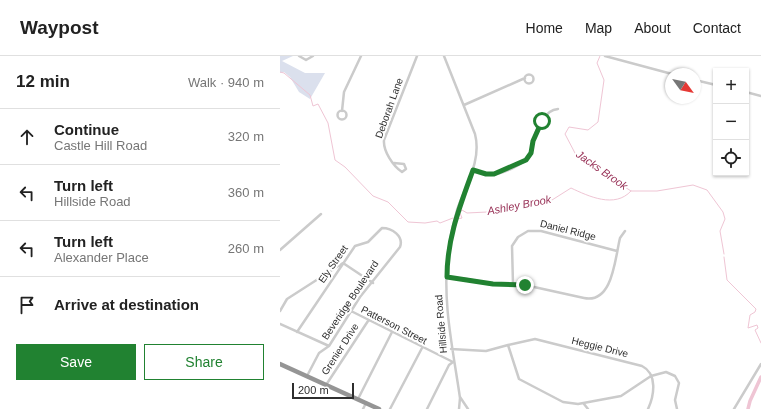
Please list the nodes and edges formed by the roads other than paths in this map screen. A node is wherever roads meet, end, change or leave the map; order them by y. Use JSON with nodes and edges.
{"nodes":[{"id":1,"x":299,"y":56,"type":"edge"},
{"id":2,"x":313,"y":56,"type":"edge"},
{"id":3,"x":361,"y":56,"type":"edge"},
{"id":4,"x":417,"y":56,"type":"edge"},
{"id":5,"x":444,"y":56,"type":"edge"},
{"id":6,"x":605,"y":56,"type":"edge"},
{"id":7,"x":665,"y":72,"type":"edge"},
{"id":8,"x":524,"y":78,"type":"dead end"},
{"id":9,"x":701,"y":81,"type":"edge"},
{"id":10,"x":713,"y":84,"type":"edge"},
{"id":11,"x":749,"y":93,"type":"edge"},
{"id":12,"x":761,"y":96,"type":"edge"},
{"id":13,"x":464,"y":105,"type":"junction"},
{"id":14,"x":558,"y":109,"type":"dead end"},
{"id":15,"x":342,"y":110,"type":"dead end"},
{"id":16,"x":394,"y":163,"type":"junction"},
{"id":17,"x":473,"y":170,"type":"junction"},
{"id":18,"x":321,"y":214,"type":"dead end"},
{"id":19,"x":625,"y":231,"type":"dead end"},
{"id":20,"x":395,"y":233,"type":"joint"},
{"id":21,"x":280,"y":250,"type":"edge"},
{"id":22,"x":617,"y":250,"type":"junction"},
{"id":23,"x":343,"y":263,"type":"junction"},
{"id":24,"x":447,"y":277,"type":"junction"},
{"id":25,"x":373,"y":283,"type":"junction"},
{"id":26,"x":513,"y":284,"type":"junction"},
{"id":27,"x":280,"y":311,"type":"edge"},
{"id":28,"x":351,"y":311,"type":"junction"},
{"id":29,"x":368,"y":321,"type":"junction"},
{"id":30,"x":280,"y":324,"type":"edge"},
{"id":31,"x":297,"y":332,"type":"junction"},
{"id":32,"x":392,"y":332,"type":"junction"},
{"id":33,"x":508,"y":345,"type":"junction"},
{"id":34,"x":329,"y":346,"type":"junction"},
{"id":35,"x":422,"y":348,"type":"junction"},
{"id":36,"x":451,"y":349,"type":"junction"},
{"id":37,"x":453,"y":362,"type":"junction"},
{"id":38,"x":280,"y":364,"type":"edge"},
{"id":39,"x":761,"y":364,"type":"edge"},
{"id":40,"x":307,"y":376,"type":"junction"},
{"id":41,"x":651,"y":376,"type":"junction"},
{"id":42,"x":326,"y":385,"type":"junction"},
{"id":43,"x":460,"y":396,"type":"junction"},
{"id":44,"x":358,"y":399,"type":"junction"},
{"id":45,"x":366,"y":403,"type":"junction"},
{"id":46,"x":584,"y":404,"type":"junction"},
{"id":47,"x":363,"y":409,"type":"edge"},
{"id":48,"x":379,"y":409,"type":"edge"},
{"id":49,"x":390,"y":409,"type":"edge"},
{"id":50,"x":427,"y":409,"type":"edge"},
{"id":51,"x":459,"y":409,"type":"edge"},
{"id":52,"x":468,"y":409,"type":"edge"},
{"id":53,"x":588,"y":409,"type":"edge"},
{"id":54,"x":648,"y":409,"type":"edge"},
{"id":55,"x":677,"y":409,"type":"edge"},
{"id":56,"x":734,"y":409,"type":"edge"}],
"edges":[{"from":1,"to":2,"type":"street"},
{"from":3,"to":15,"type":"street"},
{"from":4,"to":16,"type":"street","name":"Deborah Lane"},
{"from":5,"to":13,"type":"street","name":"Hillside Road"},
{"from":6,"to":7,"type":"street"},
{"from":8,"to":13,"type":"street"},
{"from":9,"to":10,"type":"street"},
{"from":11,"to":12,"type":"street"},
{"from":13,"to":17,"type":"street","name":"Hillside Road"},
{"from":14,"to":17,"type":"street"},
{"from":16,"to":16,"type":"street","name":"Deborah Lane"},
{"from":17,"to":24,"type":"street","name":"Hillside Road"},
{"from":18,"to":21,"type":"street"},
{"from":19,"to":22,"type":"street"},
{"from":20,"to":23,"type":"street","name":"Ely Street"},
{"from":20,"to":25,"type":"street","name":"Beveridge Boulevard"},
{"from":22,"to":26,"type":"street"},
{"from":22,"to":26,"type":"street","name":"Daniel Ridge"},
{"from":23,"to":25,"type":"street"},
{"from":23,"to":27,"type":"street"},
{"from":23,"to":31,"type":"street","name":"Ely Street"},
{"from":24,"to":26,"type":"street"},
{"from":24,"to":36,"type":"street","name":"Hillside Road"},
{"from":25,"to":28,"type":"street","name":"Beveridge Boulevard"},
{"from":28,"to":29,"type":"street","name":"Patterson Street"},
{"from":28,"to":34,"type":"street","name":"Beveridge Boulevard"},
{"from":29,"to":32,"type":"street","name":"Patterson Street"},
{"from":29,"to":42,"type":"street","name":"Grenier Drive"},
{"from":30,"to":31,"type":"street"},
{"from":31,"to":34,"type":"street"},
{"from":32,"to":35,"type":"street","name":"Patterson Street"},
{"from":32,"to":44,"type":"street"},
{"from":33,"to":36,"type":"street","name":"Heggie Drive"},
{"from":33,"to":41,"type":"street","name":"Heggie Drive"},
{"from":33,"to":46,"type":"street"},
{"from":34,"to":40,"type":"street","name":"Beveridge Boulevard"},
{"from":35,"to":37,"type":"street","name":"Patterson Street"},
{"from":35,"to":49,"type":"street"},
{"from":36,"to":37,"type":"street","name":"Hillside Road"},
{"from":37,"to":43,"type":"street","name":"Hillside Road"},
{"from":37,"to":50,"type":"street"},
{"from":38,"to":40,"type":"highway"},
{"from":39,"to":56,"type":"street"},
{"from":40,"to":42,"type":"highway"},
{"from":41,"to":46,"type":"street"},
{"from":41,"to":54,"type":"street"},
{"from":41,"to":55,"type":"street"},
{"from":42,"to":44,"type":"highway"},
{"from":43,"to":51,"type":"street","name":"Hillside Road"},
{"from":43,"to":52,"type":"street"},
{"from":44,"to":45,"type":"highway"},
{"from":45,"to":47,"type":"street"},
{"from":45,"to":48,"type":"highway"},
{"from":46,"to":53,"type":"street"}]}
